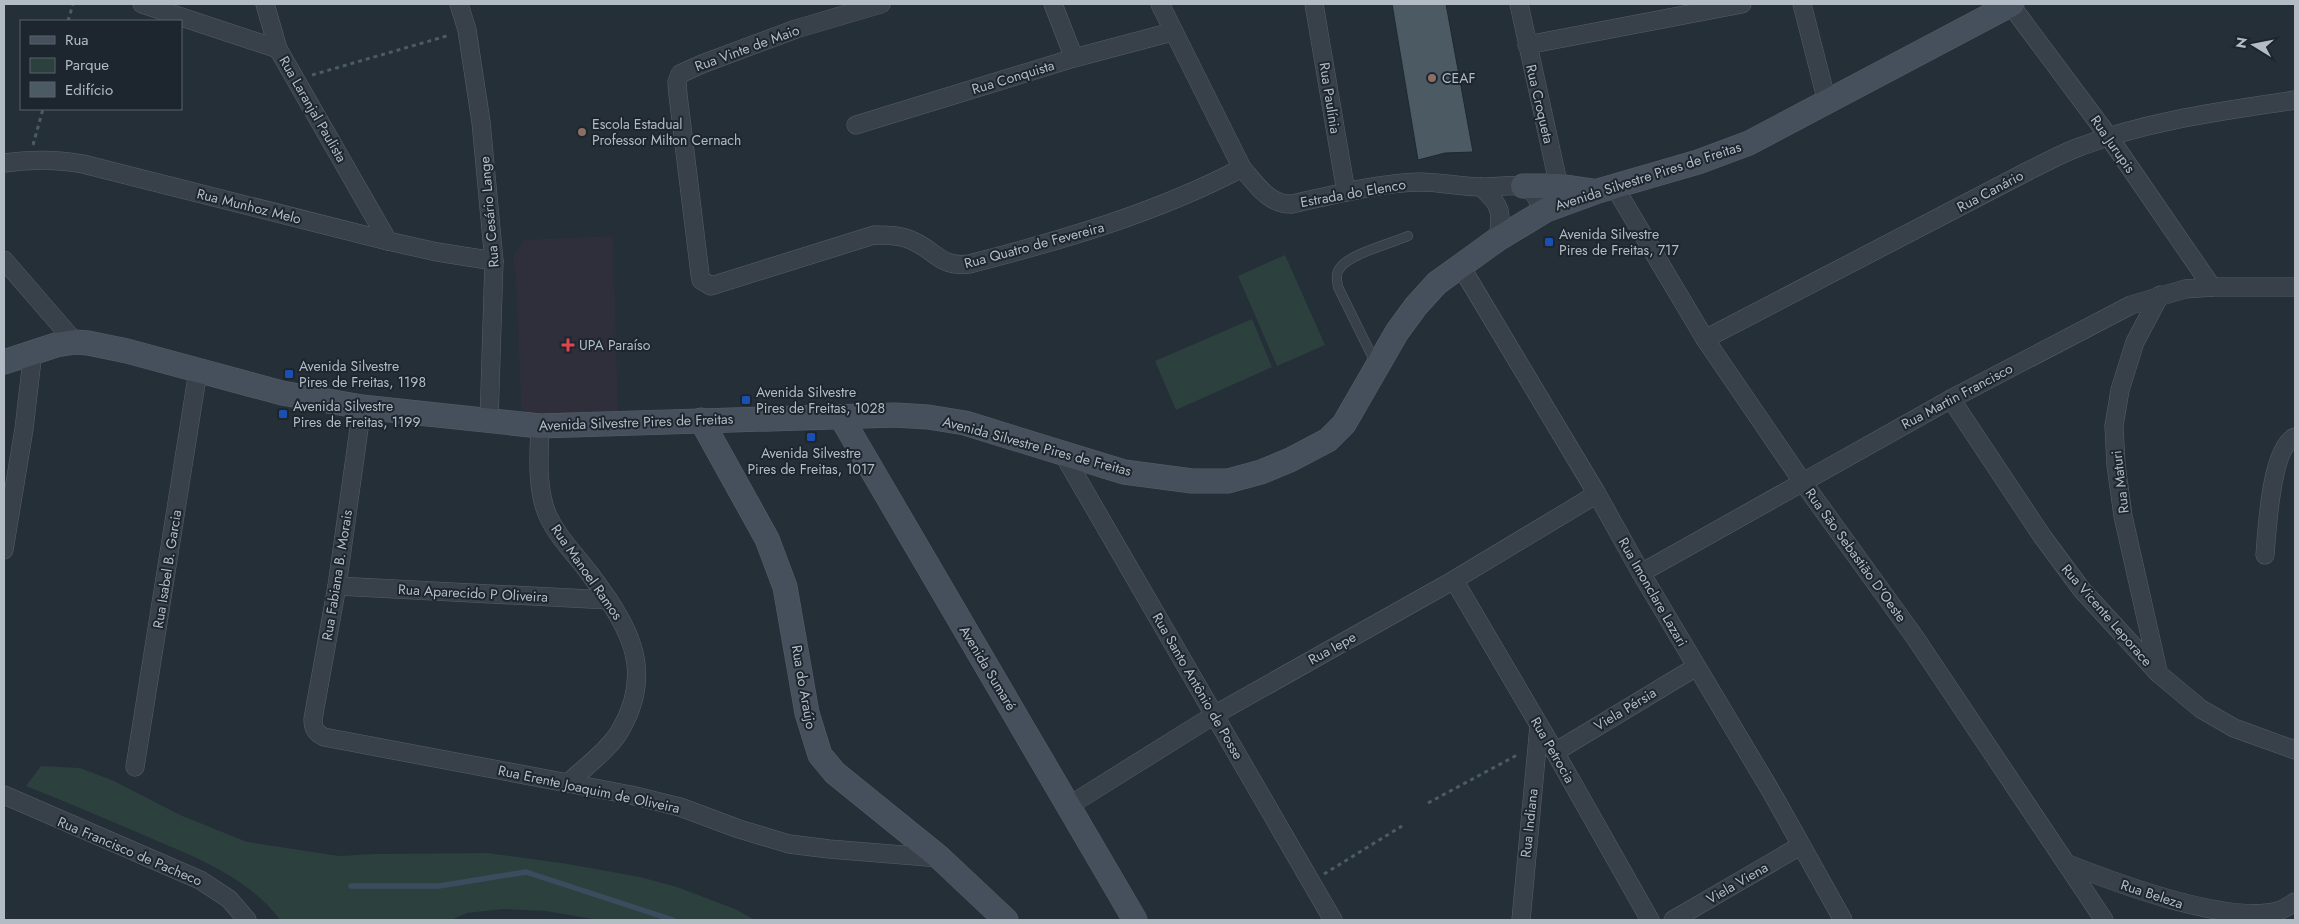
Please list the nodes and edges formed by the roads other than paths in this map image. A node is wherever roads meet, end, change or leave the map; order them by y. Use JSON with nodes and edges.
{"nodes":[{"id":1,"x":142,"y":4,"type":"edge"},
{"id":2,"x":265,"y":4,"type":"edge"},
{"id":3,"x":459,"y":4,"type":"edge"},
{"id":4,"x":881,"y":4,"type":"edge"},
{"id":5,"x":1053,"y":4,"type":"edge"},
{"id":6,"x":1160,"y":4,"type":"edge"},
{"id":7,"x":1314,"y":4,"type":"edge"},
{"id":8,"x":1519,"y":4,"type":"edge"},
{"id":9,"x":1742,"y":4,"type":"edge"},
{"id":10,"x":1802,"y":4,"type":"edge"},
{"id":11,"x":2011,"y":4,"type":"edge"},
{"id":12,"x":1172,"y":32,"type":"junction"},
{"id":13,"x":1527,"y":45,"type":"junction"},
{"id":14,"x":278,"y":49,"type":"junction"},
{"id":15,"x":1074,"y":58,"type":"junction"},
{"id":16,"x":2295,"y":100,"type":"edge"},
{"id":17,"x":1826,"y":102,"type":"junction"},
{"id":18,"x":856,"y":125,"type":"dead end"},
{"id":19,"x":2109,"y":136,"type":"junction"},
{"id":20,"x":4,"y":164,"type":"edge"},
{"id":21,"x":1242,"y":168,"type":"junction"},
{"id":22,"x":1523,"y":186,"type":"joint"},
{"id":23,"x":1482,"y":187,"type":"junction"},
{"id":24,"x":1606,"y":189,"type":"junction"},
{"id":25,"x":1346,"y":192,"type":"junction"},
{"id":26,"x":1554,"y":201,"type":"junction"},
{"id":27,"x":1408,"y":236,"type":"dead end"},
{"id":28,"x":1498,"y":239,"type":"junction"},
{"id":29,"x":388,"y":241,"type":"junction"},
{"id":30,"x":4,"y":260,"type":"edge"},
{"id":31,"x":494,"y":261,"type":"junction"},
{"id":32,"x":1460,"y":265,"type":"junction"},
{"id":33,"x":710,"y":286,"type":"joint"},
{"id":34,"x":2212,"y":287,"type":"junction"},
{"id":35,"x":2295,"y":287,"type":"edge"},
{"id":36,"x":2160,"y":295,"type":"junction"},
{"id":37,"x":1706,"y":340,"type":"junction"},
{"id":38,"x":75,"y":342,"type":"junction"},
{"id":39,"x":33,"y":351,"type":"junction"},
{"id":40,"x":4,"y":362,"type":"edge"},
{"id":41,"x":1377,"y":367,"type":"junction"},
{"id":42,"x":198,"y":371,"type":"junction"},
{"id":43,"x":1951,"y":399,"type":"junction"},
{"id":44,"x":362,"y":407,"type":"junction"},
{"id":45,"x":841,"y":416,"type":"junction"},
{"id":46,"x":701,"y":420,"type":"junction"},
{"id":47,"x":489,"y":422,"type":"junction"},
{"id":48,"x":540,"y":426,"type":"junction"},
{"id":49,"x":2295,"y":437,"type":"edge"},
{"id":50,"x":1062,"y":452,"type":"junction"},
{"id":51,"x":1802,"y":481,"type":"junction"},
{"id":52,"x":1597,"y":494,"type":"junction"},
{"id":53,"x":6,"y":526,"type":"edge"},
{"id":54,"x":4,"y":550,"type":"edge"},
{"id":55,"x":2265,"y":555,"type":"dead end"},
{"id":56,"x":1640,"y":573,"type":"junction"},
{"id":57,"x":1454,"y":580,"type":"junction"},
{"id":58,"x":337,"y":586,"type":"junction"},
{"id":59,"x":609,"y":600,"type":"junction"},
{"id":60,"x":1696,"y":667,"type":"junction"},
{"id":61,"x":2158,"y":674,"type":"junction"},
{"id":62,"x":1214,"y":714,"type":"junction"},
{"id":63,"x":1539,"y":726,"type":"junction"},
{"id":64,"x":324,"y":737,"type":"joint"},
{"id":65,"x":2295,"y":750,"type":"edge"},
{"id":66,"x":1555,"y":752,"type":"junction"},
{"id":67,"x":135,"y":767,"type":"dead end"},
{"id":68,"x":568,"y":783,"type":"junction"},
{"id":69,"x":4,"y":795,"type":"edge"},
{"id":70,"x":1070,"y":805,"type":"junction"},
{"id":71,"x":1800,"y":846,"type":"junction"},
{"id":72,"x":940,"y":858,"type":"junction"},
{"id":73,"x":2068,"y":864,"type":"junction"},
{"id":74,"x":2295,"y":902,"type":"edge"},
{"id":75,"x":247,"y":920,"type":"edge"},
{"id":76,"x":1006,"y":920,"type":"edge"},
{"id":77,"x":1135,"y":920,"type":"edge"},
{"id":78,"x":1334,"y":920,"type":"edge"},
{"id":79,"x":1521,"y":920,"type":"edge"},
{"id":80,"x":1650,"y":920,"type":"edge"},
{"id":81,"x":1673,"y":920,"type":"edge"},
{"id":82,"x":1843,"y":920,"type":"edge"},
{"id":83,"x":2104,"y":920,"type":"edge"}],
"edges":[{"from":1,"to":14,"type":"street","name":"Rua Laranjal Paulista"},
{"from":2,"to":14,"type":"street"},
{"from":3,"to":31,"type":"street","name":"Rua Cesário Lange"},
{"from":4,"to":33,"type":"street","name":"Rua Vinte de Maio"},
{"from":5,"to":15,"type":"street"},
{"from":6,"to":12,"type":"street","name":"Estrada do Elenco"},
{"from":7,"to":25,"type":"street","name":"Rua Paulínia"},
{"from":8,"to":13,"type":"street","name":"Rua Croqueta"},
{"from":9,"to":13,"type":"street"},
{"from":10,"to":17,"type":"street"},
{"from":11,"to":17,"type":"main road","name":"Avenida Silvestre Pires de Freitas"},
{"from":11,"to":19,"type":"street","name":"Rua Jurupis"},
{"from":12,"to":15,"type":"street","name":"Rua Conquista"},
{"from":12,"to":21,"type":"street","name":"Estrada do Elenco"},
{"from":13,"to":26,"type":"street","name":"Rua Croqueta"},
{"from":14,"to":29,"type":"street","name":"Rua Laranjal Paulista"},
{"from":15,"to":18,"type":"street","name":"Rua Conquista"},
{"from":16,"to":19,"type":"street","name":"Rua Canário"},
{"from":17,"to":24,"type":"main road","name":"Avenida Silvestre Pires de Freitas"},
{"from":19,"to":34,"type":"street","name":"Rua Jurupis"},
{"from":19,"to":37,"type":"street","name":"Rua Canário"},
{"from":20,"to":29,"type":"street","name":"Rua Munhoz Melo"},
{"from":21,"to":25,"type":"street","name":"Estrada do Elenco"},
{"from":21,"to":33,"type":"street","name":"Rua Quatro de Fevereira"},
{"from":22,"to":23,"type":"street","name":"Estrada do Elenco"},
{"from":22,"to":26,"type":"main road"},
{"from":23,"to":25,"type":"street","name":"Estrada do Elenco"},
{"from":23,"to":28,"type":"street"},
{"from":24,"to":26,"type":"main road"},
{"from":24,"to":37,"type":"street","name":"Rua São Sebastião D'Oeste"},
{"from":26,"to":28,"type":"main road","name":"Avenida Silvestre Pires de Freitas"},
{"from":27,"to":41,"type":"lane"},
{"from":28,"to":32,"type":"main road","name":"Avenida Silvestre Pires de Freitas"},
{"from":29,"to":31,"type":"street","name":"Rua Munhoz Melo"},
{"from":30,"to":38,"type":"street"},
{"from":31,"to":47,"type":"street","name":"Rua Cesário Lange"},
{"from":32,"to":41,"type":"main road","name":"Avenida Silvestre Pires de Freitas"},
{"from":32,"to":52,"type":"street","name":"Rua Imonclare Lazari"},
{"from":34,"to":35,"type":"street","name":"Rua Martin Francisco"},
{"from":34,"to":36,"type":"street","name":"Rua Martin Francisco"},
{"from":36,"to":43,"type":"street","name":"Rua Martin Francisco"},
{"from":36,"to":61,"type":"street","name":"Rua Maturi"},
{"from":37,"to":51,"type":"street","name":"Rua São Sebastião D'Oeste"},
{"from":38,"to":39,"type":"main road","name":"Avenida Silvestre Pires de Freitas"},
{"from":38,"to":42,"type":"main road","name":"Avenida Silvestre Pires de Freitas"},
{"from":39,"to":40,"type":"main road","name":"Avenida Silvestre Pires de Freitas"},
{"from":39,"to":53,"type":"street"},
{"from":41,"to":50,"type":"main road","name":"Avenida Silvestre Pires de Freitas"},
{"from":42,"to":44,"type":"main road","name":"Avenida Silvestre Pires de Freitas"},
{"from":42,"to":67,"type":"street","name":"Rua Isabel B. Garcia"},
{"from":43,"to":51,"type":"street","name":"Rua Martin Francisco"},
{"from":43,"to":61,"type":"street","name":"Rua Vicente Leporace"},
{"from":44,"to":47,"type":"main road","name":"Avenida Silvestre Pires de Freitas"},
{"from":44,"to":58,"type":"street","name":"Rua Fabiana B. Morais"},
{"from":45,"to":46,"type":"main road","name":"Avenida Silvestre Pires de Freitas"},
{"from":45,"to":50,"type":"main road","name":"Avenida Silvestre Pires de Freitas"},
{"from":45,"to":70,"type":"main road","name":"Avenida Sumaré"},
{"from":46,"to":48,"type":"main road","name":"Avenida Silvestre Pires de Freitas"},
{"from":46,"to":72,"type":"main road","name":"Rua do Araújo"},
{"from":47,"to":48,"type":"main road","name":"Avenida Silvestre Pires de Freitas"},
{"from":48,"to":59,"type":"street","name":"Rua Manoel Ramos"},
{"from":49,"to":55,"type":"street"},
{"from":50,"to":62,"type":"street","name":"Rua Santo Antônio de Posse"},
{"from":51,"to":56,"type":"street","name":"Rua Martin Francisco"},
{"from":51,"to":73,"type":"street","name":"Rua São Sebastião D'Oeste"},
{"from":52,"to":56,"type":"street","name":"Rua Imonclare Lazari"},
{"from":52,"to":57,"type":"street","name":"Rua Iepe"},
{"from":53,"to":54,"type":"street"},
{"from":56,"to":60,"type":"street","name":"Rua Imonclare Lazari"},
{"from":57,"to":62,"type":"street","name":"Rua Iepe"},
{"from":57,"to":63,"type":"street","name":"Rua Petrocia"},
{"from":58,"to":59,"type":"street","name":"Rua Aparecido P Oliveira"},
{"from":58,"to":64,"type":"street","name":"Rua Fabiana B. Morais"},
{"from":59,"to":68,"type":"street","name":"Rua Manoel Ramos"},
{"from":60,"to":66,"type":"street","name":"Viela Pérsia"},
{"from":60,"to":71,"type":"street","name":"Rua Imonclare Lazari"},
{"from":61,"to":65,"type":"street","name":"Rua Vicente Leporace"},
{"from":62,"to":70,"type":"street","name":"Rua Iepe"},
{"from":62,"to":78,"type":"street","name":"Rua Santo Antônio de Posse"},
{"from":63,"to":66,"type":"street","name":"Rua Petrocia"},
{"from":63,"to":79,"type":"street","name":"Rua Indiana"},
{"from":64,"to":68,"type":"street","name":"Rua Erente Joaquim de Oliveira"},
{"from":66,"to":80,"type":"street","name":"Rua Petrocia"},
{"from":68,"to":72,"type":"street","name":"Rua Erente Joaquim de Oliveira"},
{"from":69,"to":75,"type":"street","name":"Rua Francisco de Pacheco"},
{"from":70,"to":77,"type":"main road","name":"Avenida Sumaré"},
{"from":71,"to":81,"type":"street","name":"Viela Viena"},
{"from":71,"to":82,"type":"street","name":"Rua Imonclare Lazari"},
{"from":72,"to":76,"type":"main road","name":"Rua do Araújo"},
{"from":73,"to":74,"type":"street","name":"Rua Beleza"},
{"from":73,"to":83,"type":"street","name":"Rua São Sebastião D'Oeste"}]}
